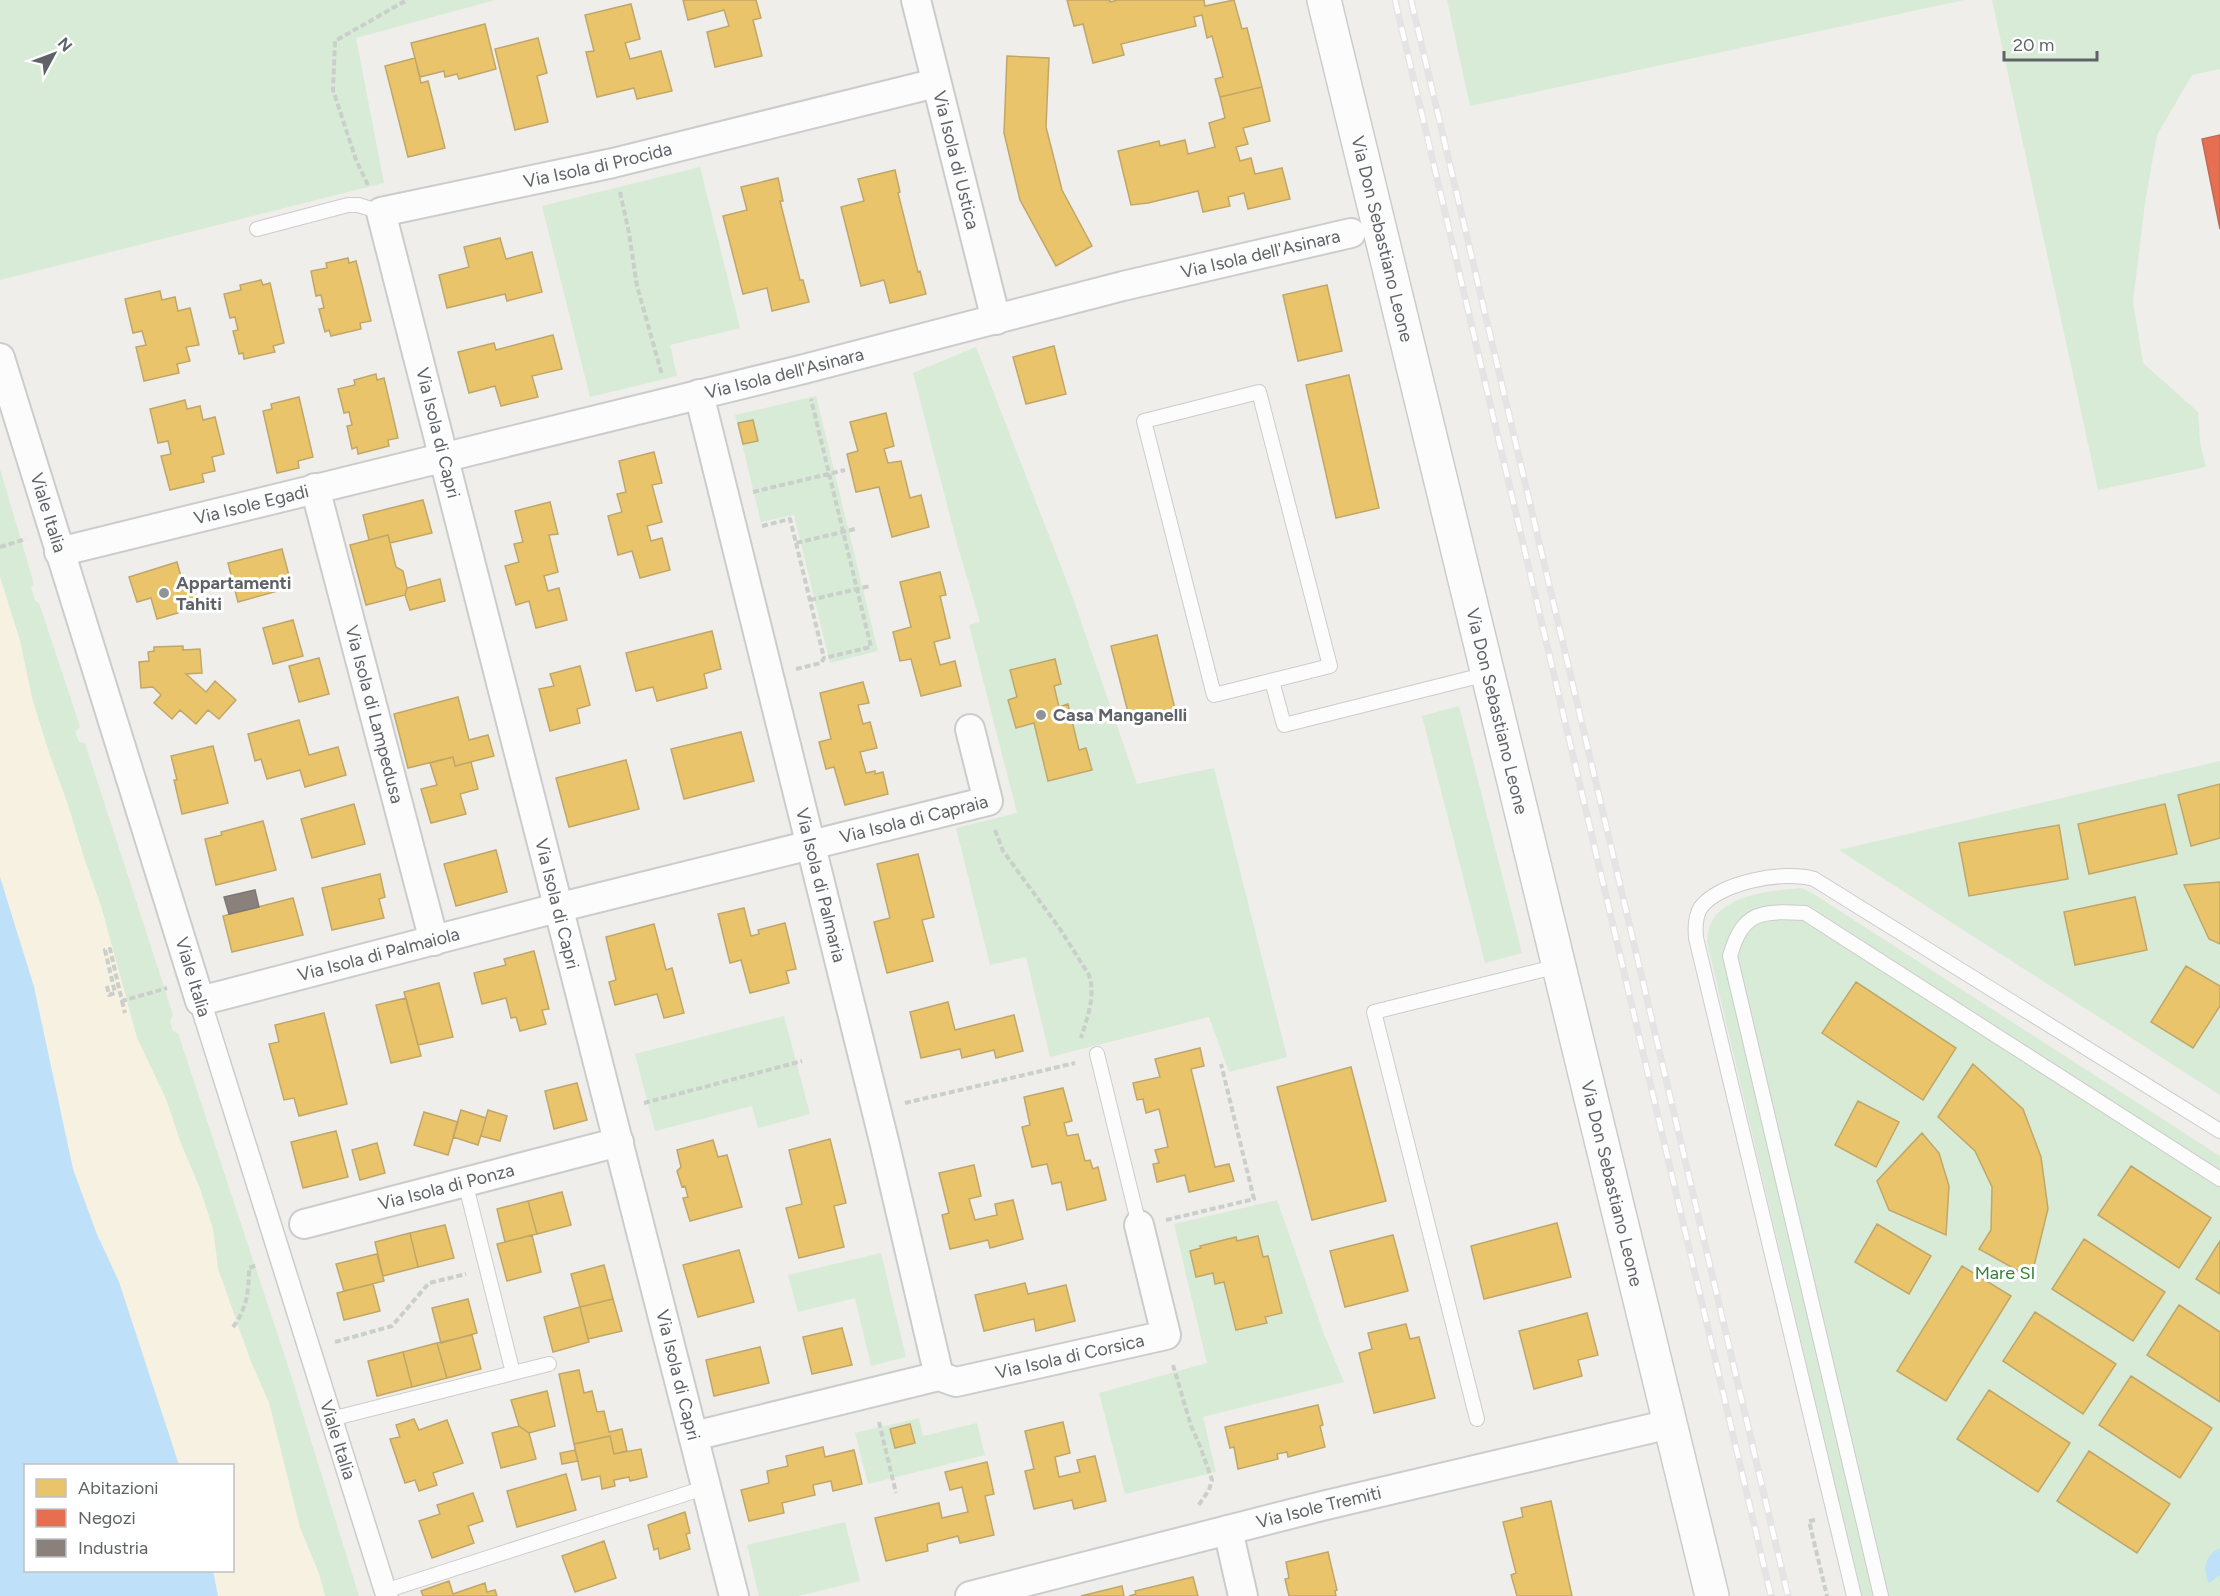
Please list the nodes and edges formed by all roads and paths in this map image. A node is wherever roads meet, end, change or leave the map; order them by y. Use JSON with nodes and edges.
{"nodes":[{"id":1,"x":407,"y":0,"type":"edge"},
{"id":2,"x":916,"y":0,"type":"edge"},
{"id":3,"x":1324,"y":0,"type":"edge"},
{"id":4,"x":936,"y":83,"type":"junction"},
{"id":5,"x":613,"y":163,"type":"junction"},
{"id":6,"x":381,"y":212,"type":"junction"},
{"id":7,"x":257,"y":229,"type":"dead end"},
{"id":8,"x":1351,"y":233,"type":"dead end"},
{"id":9,"x":996,"y":321,"type":"junction"},
{"id":10,"x":0,"y":358,"type":"edge"},
{"id":11,"x":699,"y":394,"type":"junction"},
{"id":12,"x":811,"y":397,"type":"dead end"},
{"id":13,"x":669,"y":402,"type":"junction"},
{"id":14,"x":444,"y":458,"type":"junction"},
{"id":15,"x":845,"y":470,"type":"dead end"},
{"id":16,"x":829,"y":474,"type":"junction"},
{"id":17,"x":315,"y":488,"type":"junction"},
{"id":18,"x":746,"y":493,"type":"dead end"},
{"id":19,"x":755,"y":528,"type":"dead end"},
{"id":20,"x":855,"y":529,"type":"dead end"},
{"id":21,"x":843,"y":532,"type":"junction"},
{"id":22,"x":22,"y":540,"type":"dead end"},
{"id":23,"x":796,"y":543,"type":"junction"},
{"id":24,"x":0,"y":547,"type":"edge"},
{"id":25,"x":59,"y":552,"type":"junction"},
{"id":26,"x":870,"y":586,"type":"dead end"},
{"id":27,"x":857,"y":589,"type":"junction"},
{"id":28,"x":810,"y":600,"type":"junction"},
{"id":29,"x":1488,"y":674,"type":"junction"},
{"id":30,"x":1272,"y":681,"type":"junction"},
{"id":31,"x":969,"y":729,"type":"dead end"},
{"id":32,"x":988,"y":801,"type":"junction"},
{"id":33,"x":811,"y":844,"type":"junction"},
{"id":34,"x":557,"y":908,"type":"junction"},
{"id":35,"x":434,"y":941,"type":"junction"},
{"id":36,"x":1558,"y":966,"type":"junction"},
{"id":37,"x":107,"y":986,"type":"dead end"},
{"id":38,"x":165,"y":989,"type":"dead end"},
{"id":39,"x":122,"y":1001,"type":"junction"},
{"id":40,"x":200,"y":1002,"type":"junction"},
{"id":41,"x":125,"y":1013,"type":"dead end"},
{"id":42,"x":1079,"y":1045,"type":"dead end"},
{"id":43,"x":1091,"y":1057,"type":"joint"},
{"id":44,"x":802,"y":1061,"type":"dead end"},
{"id":45,"x":1221,"y":1064,"type":"dead end"},
{"id":46,"x":644,"y":1103,"type":"dead end"},
{"id":47,"x":900,"y":1104,"type":"dead end"},
{"id":48,"x":2220,"y":1131,"type":"edge"},
{"id":49,"x":618,"y":1142,"type":"junction"},
{"id":50,"x":2220,"y":1179,"type":"edge"},
{"id":51,"x":465,"y":1182,"type":"junction"},
{"id":52,"x":304,"y":1224,"type":"joint"},
{"id":53,"x":1139,"y":1226,"type":"junction"},
{"id":54,"x":274,"y":1234,"type":"junction"},
{"id":55,"x":281,"y":1257,"type":"junction"},
{"id":56,"x":470,"y":1273,"type":"dead end"},
{"id":57,"x":233,"y":1327,"type":"dead end"},
{"id":58,"x":343,"y":1340,"type":"dead end"},
{"id":59,"x":549,"y":1364,"type":"dead end"},
{"id":60,"x":513,"y":1373,"type":"junction"},
{"id":61,"x":939,"y":1376,"type":"junction"},
{"id":62,"x":1176,"y":1378,"type":"dead end"},
{"id":63,"x":872,"y":1392,"type":"junction"},
{"id":64,"x":331,"y":1419,"type":"junction"},
{"id":65,"x":1477,"y":1419,"type":"dead end"},
{"id":66,"x":1670,"y":1424,"type":"junction"},
{"id":67,"x":694,"y":1436,"type":"junction"},
{"id":68,"x":707,"y":1487,"type":"junction"},
{"id":69,"x":896,"y":1493,"type":"dead end"},
{"id":70,"x":1197,"y":1507,"type":"dead end"},
{"id":71,"x":1809,"y":1521,"type":"dead end"},
{"id":72,"x":1228,"y":1530,"type":"junction"},
{"id":73,"x":386,"y":1593,"type":"edge"},
{"id":74,"x":734,"y":1596,"type":"edge"},
{"id":75,"x":970,"y":1596,"type":"edge"},
{"id":76,"x":1243,"y":1596,"type":"edge"},
{"id":77,"x":1712,"y":1596,"type":"edge"},
{"id":78,"x":1827,"y":1596,"type":"edge"},
{"id":79,"x":1854,"y":1596,"type":"edge"},
{"id":80,"x":1881,"y":1596,"type":"edge"}],
"edges":[{"from":1,"to":6,"type":"path"},
{"from":2,"to":4,"type":"street","name":"Via Isola di Ustica"},
{"from":3,"to":29,"type":"street","name":"Via Don Sebastiano Leone"},
{"from":4,"to":5,"type":"street","name":"Via Isola di Procida"},
{"from":4,"to":9,"type":"street","name":"Via Isola di Ustica"},
{"from":5,"to":6,"type":"street","name":"Via Isola di Procida"},
{"from":5,"to":13,"type":"path"},
{"from":6,"to":7,"type":"lane","name":"Via Isola di Procida"},
{"from":6,"to":14,"type":"street","name":"Via Isola di Capri"},
{"from":8,"to":9,"type":"street","name":"Via Isola dell'Asinara"},
{"from":9,"to":11,"type":"street","name":"Via Isola dell'Asinara"},
{"from":10,"to":25,"type":"street","name":"Viale Italia"},
{"from":11,"to":13,"type":"street","name":"Via Isola dell'Asinara"},
{"from":11,"to":33,"type":"street","name":"Via Isola di Palmaria"},
{"from":12,"to":16,"type":"path"},
{"from":13,"to":14,"type":"street","name":"Via Isola dell'Asinara"},
{"from":14,"to":17,"type":"street","name":"Via Isole Egadi"},
{"from":14,"to":34,"type":"street","name":"Via Isola di Capri"},
{"from":15,"to":16,"type":"path"},
{"from":16,"to":18,"type":"path"},
{"from":16,"to":21,"type":"path"},
{"from":17,"to":25,"type":"street","name":"Via Isole Egadi"},
{"from":17,"to":35,"type":"street","name":"Via Isola di Lampedusa"},
{"from":19,"to":23,"type":"path"},
{"from":20,"to":21,"type":"path"},
{"from":21,"to":23,"type":"path"},
{"from":21,"to":27,"type":"path"},
{"from":22,"to":24,"type":"path"},
{"from":23,"to":28,"type":"path"},
{"from":25,"to":40,"type":"street","name":"Viale Italia"},
{"from":26,"to":27,"type":"path"},
{"from":27,"to":28,"type":"path"},
{"from":27,"to":28,"type":"path"},
{"from":29,"to":30,"type":"lane"},
{"from":29,"to":36,"type":"street","name":"Via Don Sebastiano Leone"},
{"from":30,"to":30,"type":"lane"},
{"from":31,"to":32,"type":"street","name":"Via Isola di Capraia"},
{"from":32,"to":33,"type":"street","name":"Via Isola di Capraia"},
{"from":32,"to":42,"type":"path"},
{"from":33,"to":34,"type":"street","name":"Via Isola di Capraia"},
{"from":33,"to":61,"type":"street","name":"Via Isola di Palmaria"},
{"from":34,"to":35,"type":"street","name":"Via Isola di Palmaiola"},
{"from":34,"to":49,"type":"street","name":"Via Isola di Capri"},
{"from":35,"to":40,"type":"street","name":"Via Isola di Palmaiola"},
{"from":36,"to":65,"type":"lane"},
{"from":36,"to":66,"type":"street","name":"Via Don Sebastiano Leone"},
{"from":37,"to":39,"type":"path"},
{"from":38,"to":39,"type":"path"},
{"from":39,"to":41,"type":"path"},
{"from":40,"to":54,"type":"street","name":"Viale Italia"},
{"from":43,"to":47,"type":"path"},
{"from":43,"to":53,"type":"lane","name":"Via Isola di Corsica"},
{"from":44,"to":46,"type":"path"},
{"from":45,"to":53,"type":"path"},
{"from":48,"to":79,"type":"lane"},
{"from":49,"to":51,"type":"street","name":"Via Isola di Ponza"},
{"from":49,"to":67,"type":"street","name":"Via Isola di Capri"},
{"from":50,"to":80,"type":"lane"},
{"from":51,"to":52,"type":"street","name":"Via Isola di Ponza"},
{"from":51,"to":60,"type":"lane"},
{"from":52,"to":54,"type":"street","name":"Via Isola di Ponza"},
{"from":53,"to":61,"type":"street","name":"Via Isola di Corsica"},
{"from":54,"to":55,"type":"street","name":"Viale Italia"},
{"from":55,"to":57,"type":"path"},
{"from":55,"to":64,"type":"street","name":"Viale Italia"},
{"from":56,"to":58,"type":"path"},
{"from":59,"to":60,"type":"lane"},
{"from":60,"to":64,"type":"lane"},
{"from":61,"to":63,"type":"street","name":"Via Isola di Corsica"},
{"from":62,"to":70,"type":"path"},
{"from":63,"to":67,"type":"street","name":"Via Isola di Corsica"},
{"from":63,"to":69,"type":"path"},
{"from":64,"to":73,"type":"street","name":"Viale Italia"},
{"from":66,"to":72,"type":"street","name":"Via Isole Tremiti"},
{"from":66,"to":77,"type":"street","name":"Via Don Sebastiano Leone"},
{"from":67,"to":68,"type":"street","name":"Via Isola di Capri"},
{"from":68,"to":73,"type":"lane"},
{"from":68,"to":74,"type":"street","name":"Via Isola di Capri"},
{"from":71,"to":78,"type":"path"},
{"from":72,"to":75,"type":"street","name":"Via Isole Tremiti"},
{"from":72,"to":76,"type":"street"}]}
